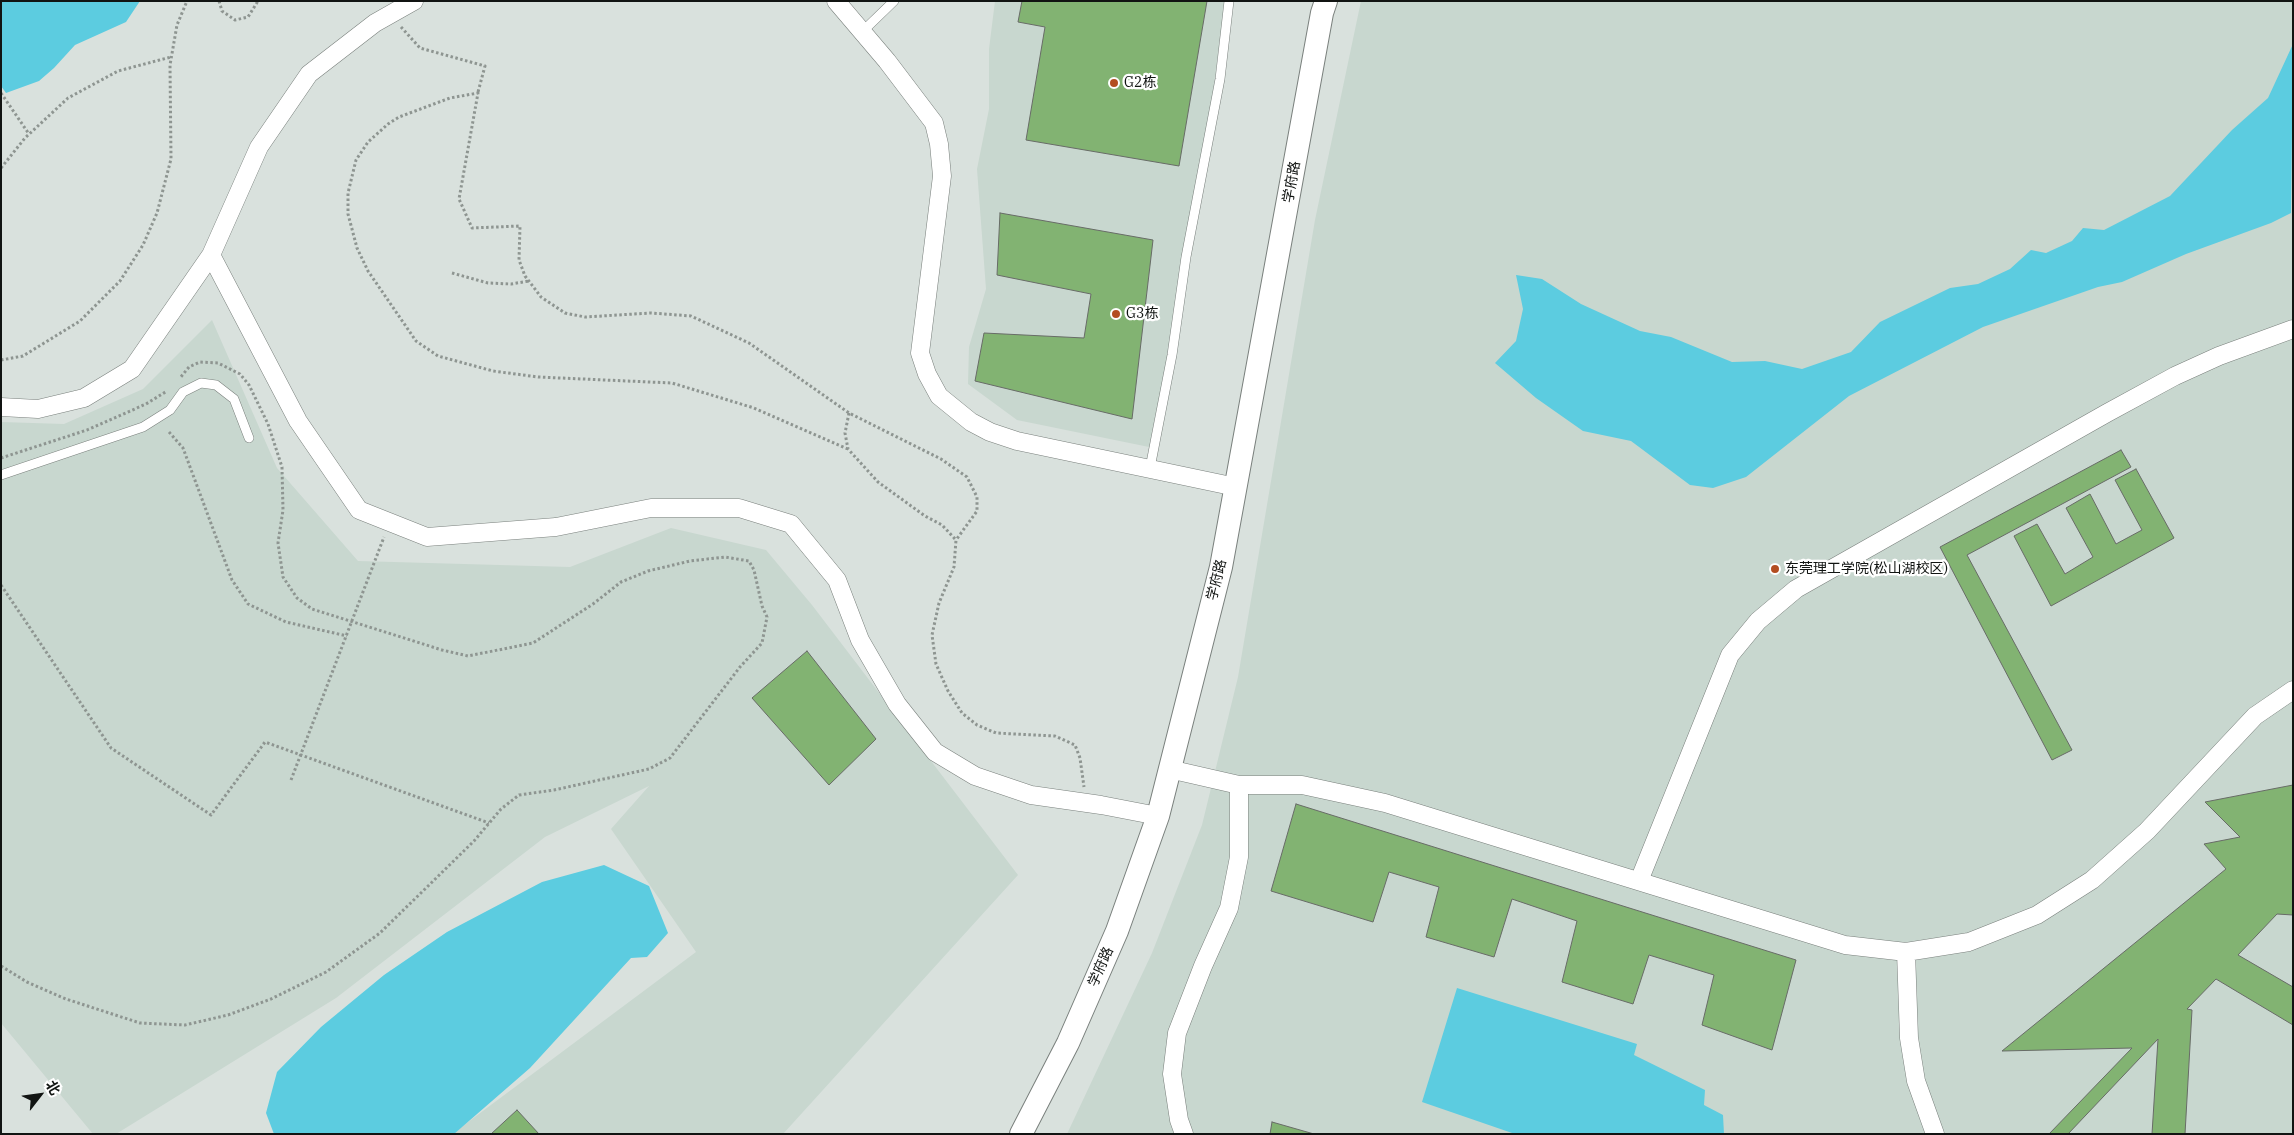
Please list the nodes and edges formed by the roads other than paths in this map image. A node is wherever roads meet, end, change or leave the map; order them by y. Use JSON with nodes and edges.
{"nodes":[{"id":1,"x":414,"y":1,"type":"edge"},
{"id":2,"x":836,"y":1,"type":"edge"},
{"id":3,"x":894,"y":1,"type":"edge"},
{"id":4,"x":1229,"y":1,"type":"edge"},
{"id":5,"x":1326,"y":1,"type":"edge"},
{"id":6,"x":862,"y":32,"type":"junction"},
{"id":7,"x":211,"y":255,"type":"junction"},
{"id":8,"x":2293,"y":329,"type":"edge"},
{"id":9,"x":1,"y":407,"type":"edge"},
{"id":10,"x":250,"y":438,"type":"dead end"},
{"id":11,"x":1150,"y":468,"type":"junction"},
{"id":12,"x":1,"y":474,"type":"edge"},
{"id":13,"x":1236,"y":487,"type":"junction"},
{"id":14,"x":2293,"y":690,"type":"edge"},
{"id":15,"x":1169,"y":769,"type":"junction"},
{"id":16,"x":1239,"y":785,"type":"junction"},
{"id":17,"x":1158,"y":816,"type":"junction"},
{"id":18,"x":1639,"y":881,"type":"junction"},
{"id":19,"x":1906,"y":952,"type":"junction"},
{"id":20,"x":1021,"y":1134,"type":"edge"},
{"id":21,"x":1184,"y":1134,"type":"edge"},
{"id":22,"x":1935,"y":1134,"type":"edge"}],
"edges":[{"from":1,"to":7,"type":"street"},
{"from":2,"to":6,"type":"street"},
{"from":3,"to":6,"type":"lane"},
{"from":4,"to":11,"type":"lane"},
{"from":5,"to":13,"type":"street","name":"学府路"},
{"from":6,"to":11,"type":"street"},
{"from":7,"to":9,"type":"street"},
{"from":7,"to":17,"type":"street"},
{"from":8,"to":18,"type":"street"},
{"from":10,"to":12,"type":"lane"},
{"from":11,"to":13,"type":"street"},
{"from":13,"to":15,"type":"street","name":"学府路"},
{"from":14,"to":19,"type":"street"},
{"from":15,"to":16,"type":"street"},
{"from":15,"to":17,"type":"street","name":"学府路"},
{"from":16,"to":18,"type":"street"},
{"from":16,"to":21,"type":"street"},
{"from":17,"to":20,"type":"street","name":"学府路"},
{"from":18,"to":19,"type":"street"},
{"from":19,"to":22,"type":"street"}]}
